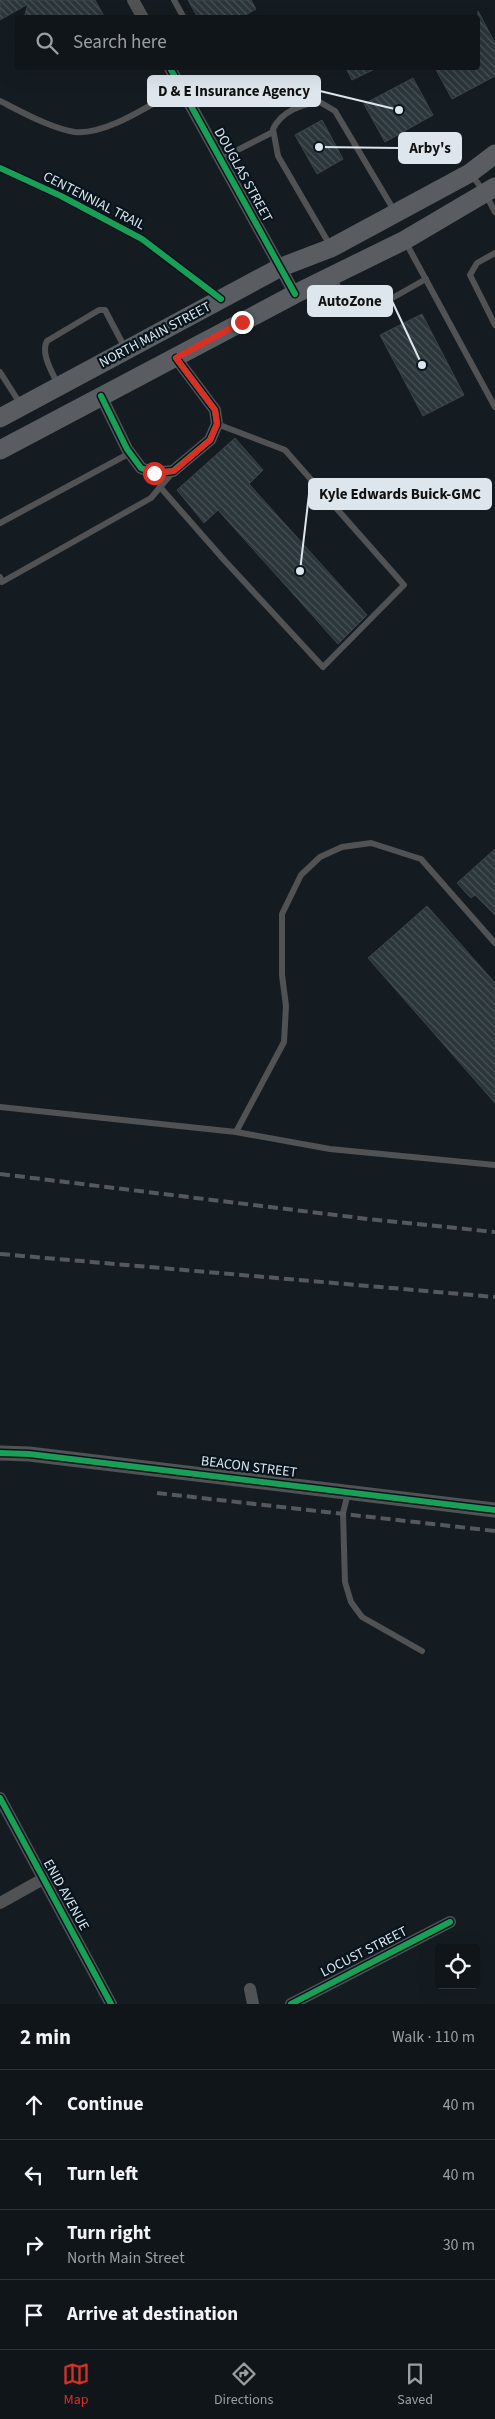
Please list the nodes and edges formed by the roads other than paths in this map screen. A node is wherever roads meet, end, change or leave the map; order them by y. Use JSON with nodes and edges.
{"nodes":[{"id":1,"x":133,"y":0,"type":"edge"},
{"id":2,"x":174,"y":0,"type":"edge"},
{"id":3,"x":141,"y":15,"type":"edge"},
{"id":4,"x":182,"y":15,"type":"edge"},
{"id":5,"x":171,"y":70,"type":"edge"},
{"id":6,"x":181,"y":88,"type":"junction"},
{"id":7,"x":0,"y":101,"type":"edge"},
{"id":8,"x":273,"y":132,"type":"junction"},
{"id":9,"x":495,"y":154,"type":"edge"},
{"id":10,"x":220,"y":159,"type":"junction"},
{"id":11,"x":470,"y":173,"type":"junction"},
{"id":12,"x":490,"y":190,"type":"edge"},
{"id":13,"x":495,"y":212,"type":"edge"},
{"id":14,"x":396,"y":214,"type":"junction"},
{"id":15,"x":405,"y":240,"type":"junction"},
{"id":16,"x":332,"y":248,"type":"junction"},
{"id":17,"x":495,"y":253,"type":"edge"},
{"id":18,"x":280,"y":268,"type":"junction"},
{"id":19,"x":333,"y":275,"type":"junction"},
{"id":20,"x":426,"y":279,"type":"junction"},
{"id":21,"x":295,"y":294,"type":"junction"},
{"id":22,"x":495,"y":325,"type":"edge"},
{"id":23,"x":126,"y":350,"type":"junction"},
{"id":24,"x":176,"y":358,"type":"junction"},
{"id":25,"x":0,"y":372,"type":"edge"},
{"id":26,"x":59,"y":387,"type":"junction"},
{"id":27,"x":101,"y":396,"type":"junction"},
{"id":28,"x":22,"y":406,"type":"junction"},
{"id":29,"x":495,"y":407,"type":"edge"},
{"id":30,"x":0,"y":418,"type":"edge"},
{"id":31,"x":217,"y":424,"type":"junction"},
{"id":32,"x":0,"y":450,"type":"edge"},
{"id":33,"x":130,"y":453,"type":"junction"},
{"id":34,"x":174,"y":471,"type":"junction"},
{"id":35,"x":160,"y":486,"type":"junction"},
{"id":36,"x":0,"y":523,"type":"edge"},
{"id":37,"x":0,"y":577,"type":"edge"},
{"id":38,"x":495,"y":943,"type":"edge"},
{"id":39,"x":0,"y":1107,"type":"edge"},
{"id":40,"x":236,"y":1132,"type":"junction"},
{"id":41,"x":495,"y":1166,"type":"edge"},
{"id":42,"x":0,"y":1453,"type":"edge"},
{"id":43,"x":349,"y":1492,"type":"junction"},
{"id":44,"x":495,"y":1510,"type":"edge"},
{"id":45,"x":422,"y":1651,"type":"dead end"},
{"id":46,"x":0,"y":1798,"type":"edge"},
{"id":47,"x":43,"y":1879,"type":"junction"},
{"id":48,"x":0,"y":1903,"type":"edge"},
{"id":49,"x":450,"y":1922,"type":"dead end"},
{"id":50,"x":250,"y":1990,"type":"dead end"},
{"id":51,"x":112,"y":2004,"type":"edge"},
{"id":52,"x":253,"y":2004,"type":"edge"},
{"id":53,"x":290,"y":2004,"type":"edge"}],
"edges":[{"from":1,"to":3,"type":"street"},
{"from":2,"to":4,"type":"lane"},
{"from":5,"to":6,"type":"street","name":"DOUGLAS STREET"},
{"from":6,"to":7,"type":"lane"},
{"from":6,"to":10,"type":"street","name":"DOUGLAS STREET"},
{"from":8,"to":10,"type":"lane"},
{"from":8,"to":14,"type":"lane"},
{"from":8,"to":16,"type":"lane"},
{"from":9,"to":11,"type":"main road","name":"NORTH MAIN STREET"},
{"from":10,"to":18,"type":"street","name":"DOUGLAS STREET"},
{"from":11,"to":12,"type":"lane"},
{"from":11,"to":14,"type":"main road","name":"NORTH MAIN STREET"},
{"from":12,"to":13,"type":"lane"},
{"from":12,"to":15,"type":"main road","name":"NORTH MAIN STREET"},
{"from":14,"to":16,"type":"main road","name":"NORTH MAIN STREET"},
{"from":15,"to":19,"type":"main road","name":"NORTH MAIN STREET"},
{"from":15,"to":20,"type":"lane"},
{"from":16,"to":18,"type":"main road","name":"NORTH MAIN STREET"},
{"from":17,"to":22,"type":"lane"},
{"from":18,"to":21,"type":"street","name":"DOUGLAS STREET"},
{"from":18,"to":23,"type":"main road","name":"NORTH MAIN STREET"},
{"from":19,"to":20,"type":"lane"},
{"from":19,"to":21,"type":"main road","name":"NORTH MAIN STREET"},
{"from":20,"to":29,"type":"lane"},
{"from":21,"to":24,"type":"main road","name":"NORTH MAIN STREET"},
{"from":23,"to":26,"type":"main road","name":"NORTH MAIN STREET"},
{"from":23,"to":26,"type":"lane"},
{"from":24,"to":27,"type":"main road","name":"NORTH MAIN STREET"},
{"from":24,"to":31,"type":"street"},
{"from":25,"to":28,"type":"lane"},
{"from":26,"to":28,"type":"main road","name":"NORTH MAIN STREET"},
{"from":27,"to":32,"type":"main road","name":"NORTH MAIN STREET"},
{"from":27,"to":33,"type":"street"},
{"from":28,"to":30,"type":"main road","name":"NORTH MAIN STREET"},
{"from":31,"to":34,"type":"street"},
{"from":31,"to":35,"type":"lane"},
{"from":33,"to":34,"type":"street"},
{"from":33,"to":36,"type":"lane"},
{"from":34,"to":35,"type":"lane"},
{"from":35,"to":37,"type":"lane"},
{"from":38,"to":40,"type":"lane"},
{"from":39,"to":40,"type":"lane"},
{"from":40,"to":41,"type":"lane"},
{"from":42,"to":43,"type":"street","name":"BEACON STREET"},
{"from":43,"to":44,"type":"street","name":"BEACON STREET"},
{"from":43,"to":45,"type":"lane"},
{"from":46,"to":47,"type":"street","name":"ENID AVENUE"},
{"from":47,"to":48,"type":"street"},
{"from":47,"to":51,"type":"street","name":"ENID AVENUE"},
{"from":49,"to":53,"type":"street","name":"LOCUST STREET"},
{"from":50,"to":52,"type":"street"}]}
